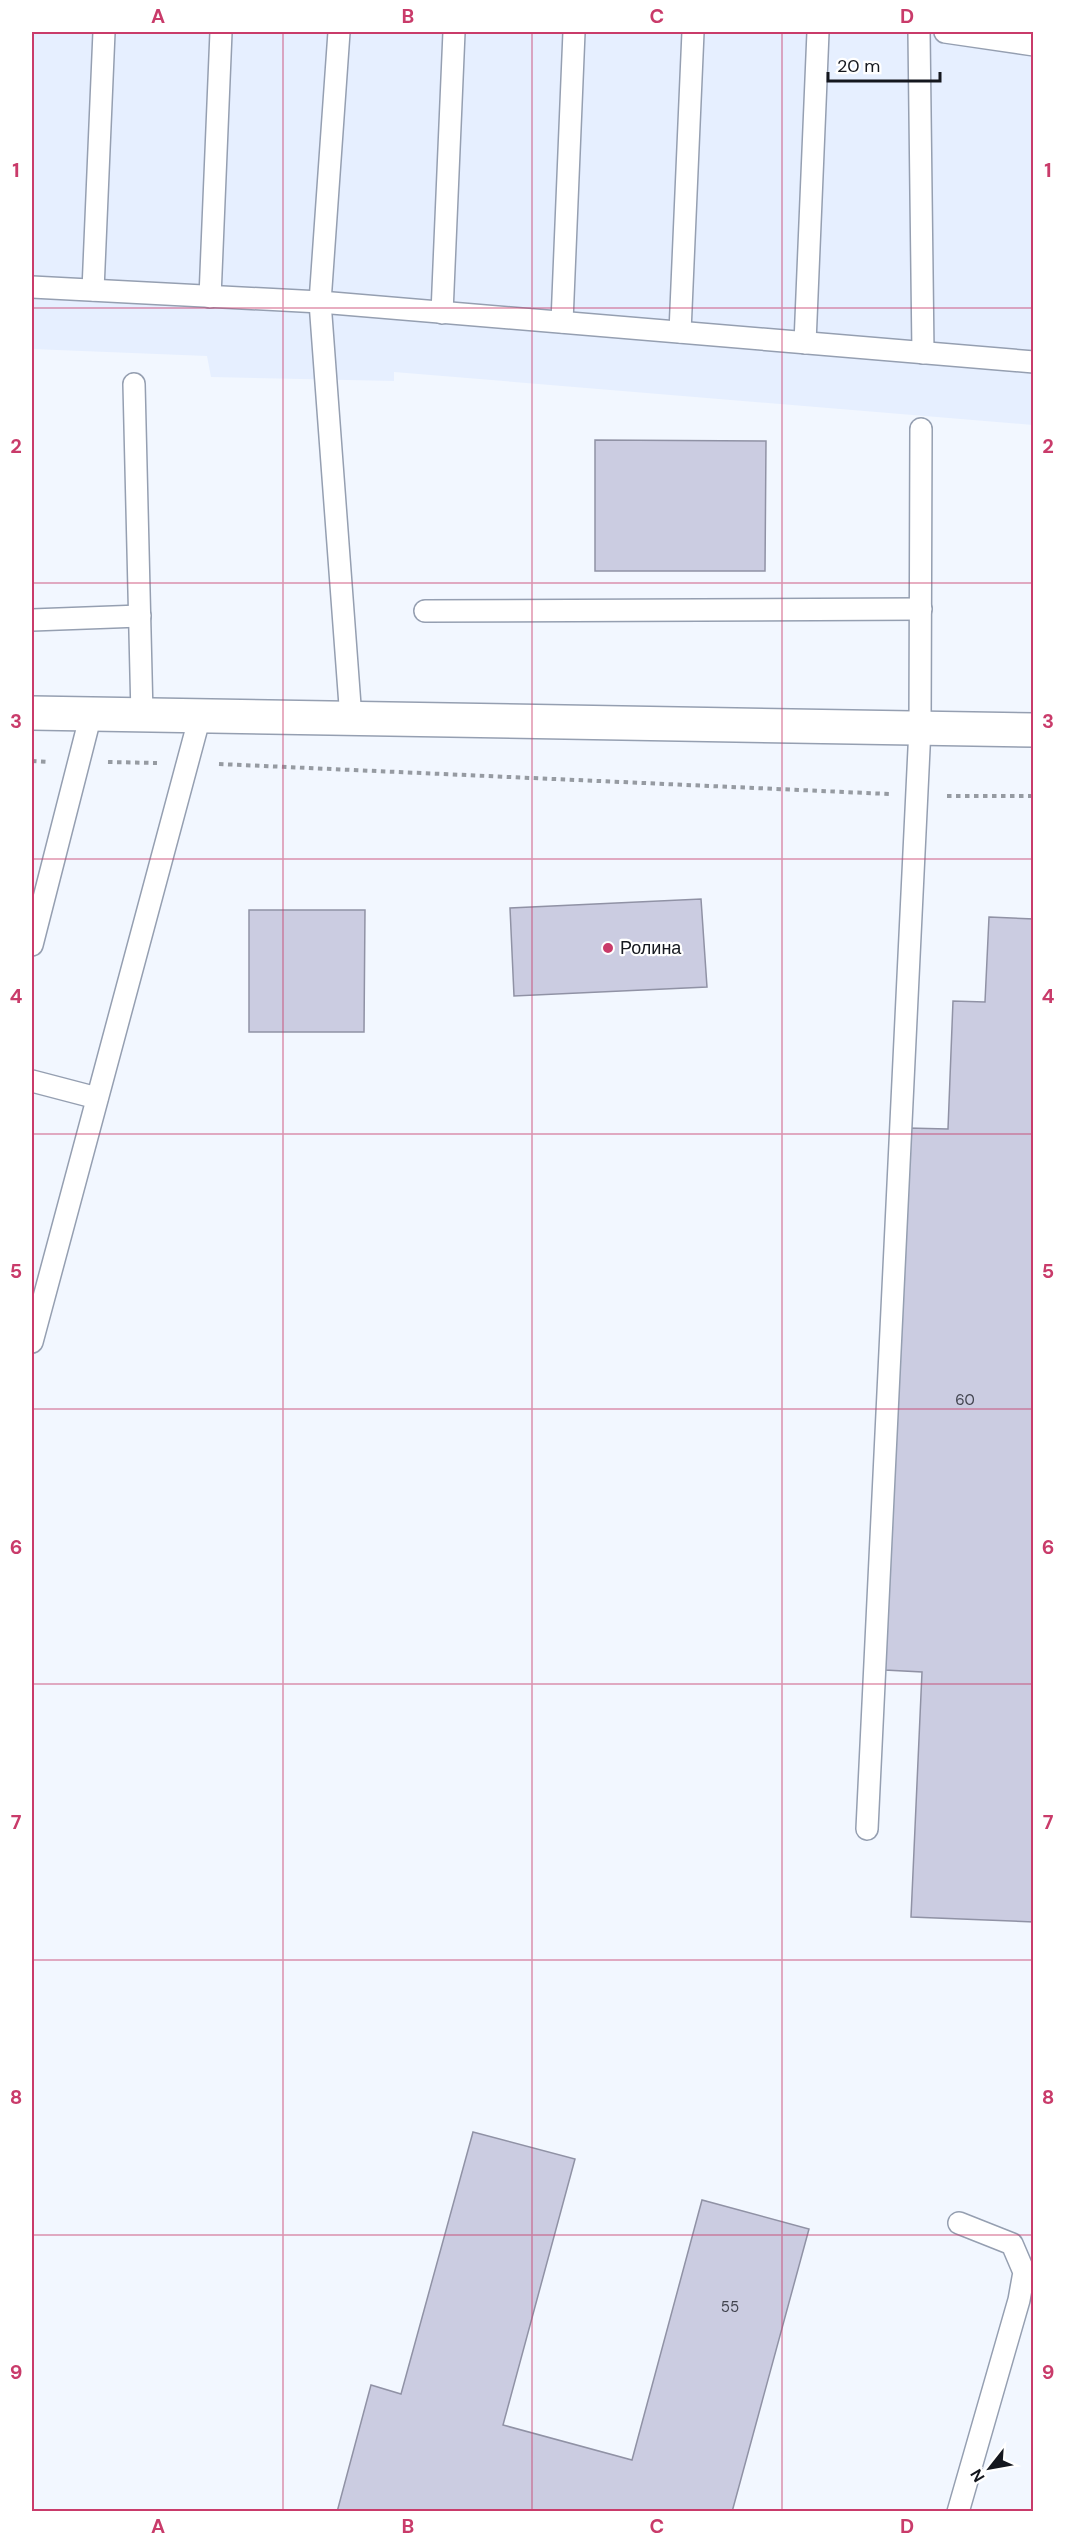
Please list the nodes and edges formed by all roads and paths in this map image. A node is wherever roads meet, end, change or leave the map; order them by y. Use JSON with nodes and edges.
{"nodes":[{"id":1,"x":104,"y":32,"type":"edge"},
{"id":2,"x":221,"y":32,"type":"edge"},
{"id":3,"x":339,"y":32,"type":"edge"},
{"id":4,"x":454,"y":32,"type":"edge"},
{"id":5,"x":574,"y":32,"type":"edge"},
{"id":6,"x":693,"y":32,"type":"edge"},
{"id":7,"x":818,"y":32,"type":"edge"},
{"id":8,"x":918,"y":32,"type":"edge"},
{"id":9,"x":945,"y":32,"type":"edge"},
{"id":10,"x":1034,"y":45,"type":"edge"},
{"id":11,"x":32,"y":287,"type":"edge"},
{"id":12,"x":93,"y":290,"type":"junction"},
{"id":13,"x":210,"y":297,"type":"junction"},
{"id":14,"x":320,"y":302,"type":"junction"},
{"id":15,"x":442,"y":313,"type":"junction"},
{"id":16,"x":562,"y":322,"type":"junction"},
{"id":17,"x":680,"y":332,"type":"junction"},
{"id":18,"x":805,"y":343,"type":"junction"},
{"id":19,"x":922,"y":353,"type":"junction"},
{"id":20,"x":1034,"y":362,"type":"edge"},
{"id":21,"x":134,"y":384,"type":"dead end"},
{"id":22,"x":921,"y":429,"type":"dead end"},
{"id":23,"x":921,"y":609,"type":"junction"},
{"id":24,"x":425,"y":611,"type":"dead end"},
{"id":25,"x":140,"y":616,"type":"junction"},
{"id":26,"x":32,"y":620,"type":"edge"},
{"id":27,"x":32,"y":713,"type":"edge"},
{"id":28,"x":91,"y":714,"type":"junction"},
{"id":29,"x":142,"y":715,"type":"junction"},
{"id":30,"x":200,"y":716,"type":"junction"},
{"id":31,"x":351,"y":719,"type":"junction"},
{"id":32,"x":920,"y":728,"type":"junction"},
{"id":33,"x":1034,"y":730,"type":"edge"},
{"id":34,"x":32,"y":761,"type":"edge"},
{"id":35,"x":79,"y":762,"type":"junction"},
{"id":36,"x":187,"y":763,"type":"junction"},
{"id":37,"x":917,"y":795,"type":"junction"},
{"id":38,"x":1034,"y":796,"type":"edge"},
{"id":39,"x":32,"y":945,"type":"edge"},
{"id":40,"x":32,"y":1081,"type":"edge"},
{"id":41,"x":97,"y":1098,"type":"junction"},
{"id":42,"x":32,"y":1342,"type":"edge"},
{"id":43,"x":867,"y":1828,"type":"dead end"},
{"id":44,"x":959,"y":2223,"type":"dead end"},
{"id":45,"x":958,"y":2511,"type":"edge"}],
"edges":[{"from":1,"to":12,"type":"lane"},
{"from":2,"to":13,"type":"lane"},
{"from":3,"to":14,"type":"lane"},
{"from":4,"to":15,"type":"lane"},
{"from":5,"to":16,"type":"lane"},
{"from":6,"to":17,"type":"lane"},
{"from":7,"to":18,"type":"lane"},
{"from":8,"to":19,"type":"lane"},
{"from":9,"to":10,"type":"lane"},
{"from":11,"to":12,"type":"lane"},
{"from":12,"to":13,"type":"lane"},
{"from":13,"to":14,"type":"lane"},
{"from":14,"to":15,"type":"lane"},
{"from":14,"to":31,"type":"lane"},
{"from":15,"to":16,"type":"lane"},
{"from":16,"to":17,"type":"lane"},
{"from":17,"to":18,"type":"lane"},
{"from":18,"to":19,"type":"lane"},
{"from":19,"to":20,"type":"lane"},
{"from":21,"to":25,"type":"lane"},
{"from":22,"to":23,"type":"lane"},
{"from":23,"to":24,"type":"lane"},
{"from":23,"to":32,"type":"lane"},
{"from":25,"to":26,"type":"lane"},
{"from":25,"to":29,"type":"lane"},
{"from":27,"to":28,"type":"street"},
{"from":28,"to":29,"type":"street"},
{"from":28,"to":35,"type":"lane"},
{"from":29,"to":30,"type":"street"},
{"from":30,"to":31,"type":"street"},
{"from":30,"to":36,"type":"lane"},
{"from":31,"to":32,"type":"street"},
{"from":32,"to":33,"type":"street"},
{"from":32,"to":37,"type":"lane"},
{"from":34,"to":35,"type":"path"},
{"from":35,"to":36,"type":"path"},
{"from":35,"to":39,"type":"lane"},
{"from":36,"to":37,"type":"path"},
{"from":36,"to":41,"type":"lane"},
{"from":37,"to":38,"type":"path"},
{"from":37,"to":43,"type":"lane"},
{"from":40,"to":41,"type":"lane"},
{"from":41,"to":42,"type":"lane"},
{"from":44,"to":45,"type":"lane"}]}
